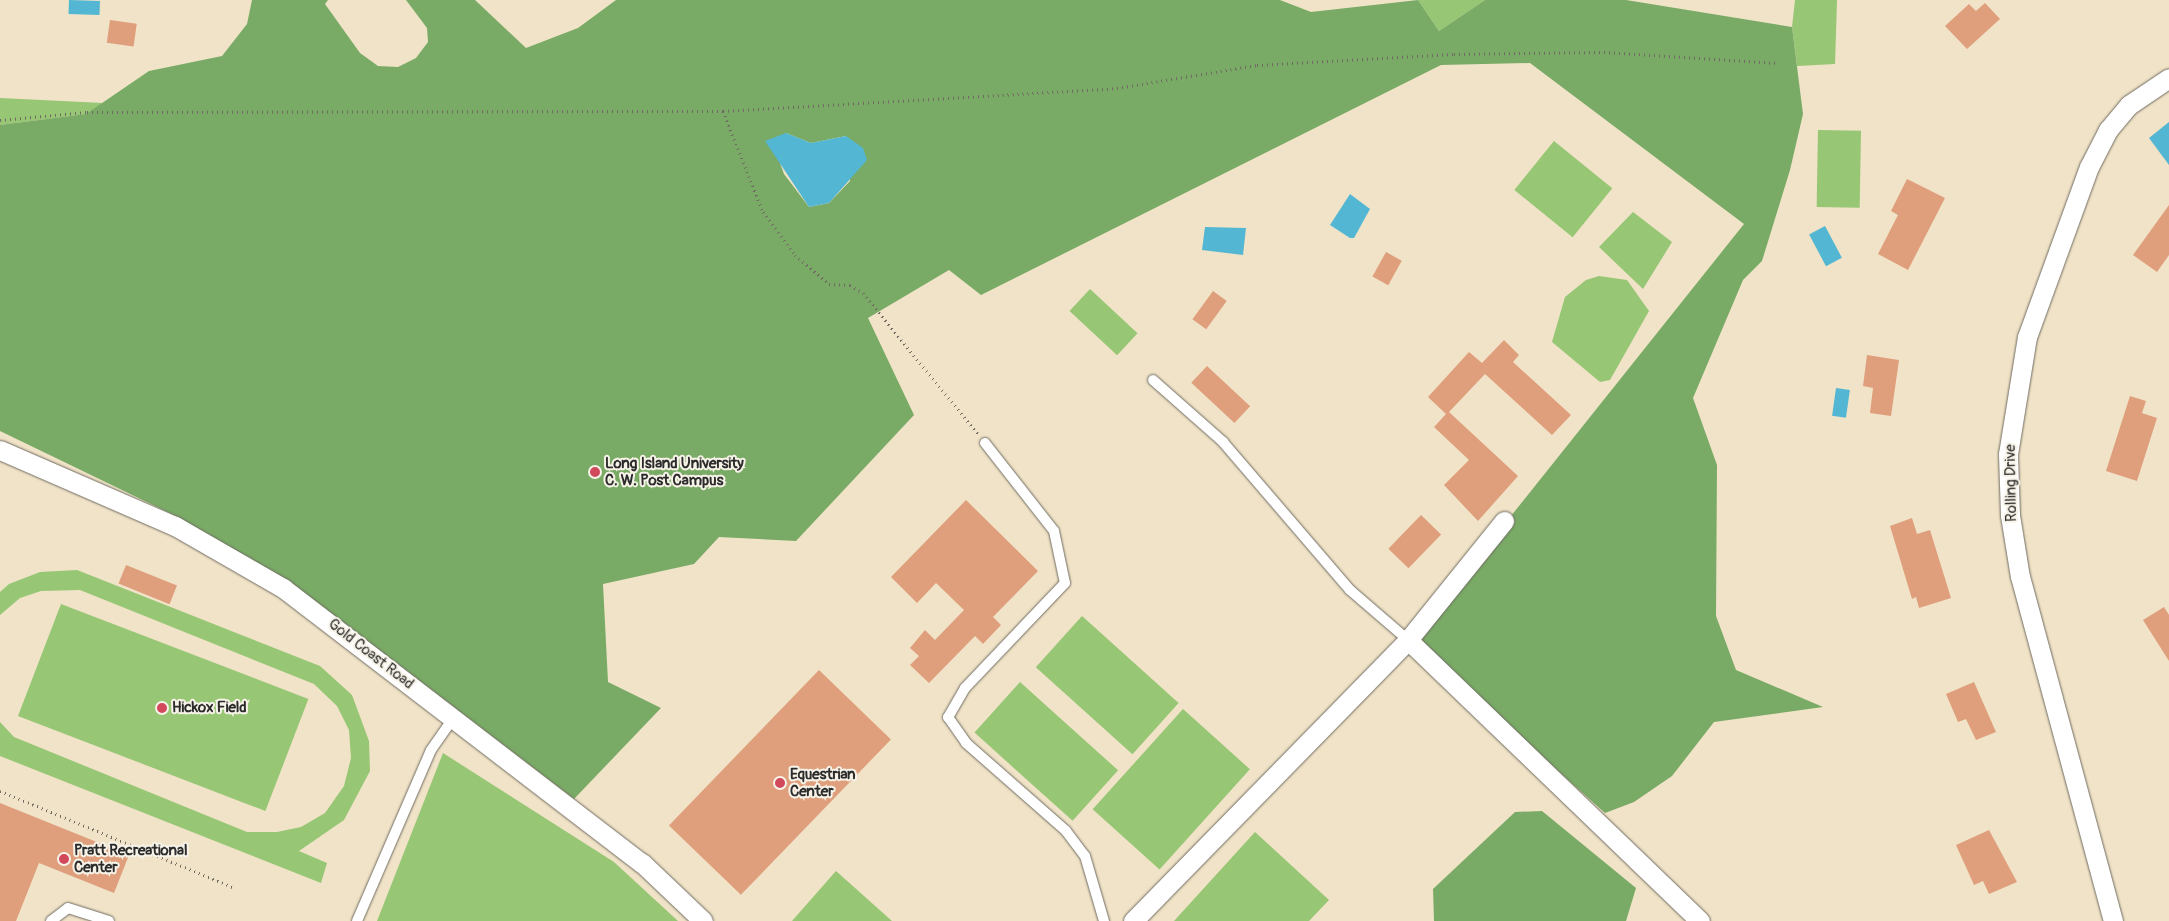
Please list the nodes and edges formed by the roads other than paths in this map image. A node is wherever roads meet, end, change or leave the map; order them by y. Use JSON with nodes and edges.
{"nodes":[{"id":1,"x":2169,"y":78,"type":"edge"},
{"id":2,"x":1153,"y":380,"type":"dead end"},
{"id":3,"x":985,"y":443,"type":"road end"},
{"id":4,"x":0,"y":450,"type":"edge"},
{"id":5,"x":1504,"y":521,"type":"dead end"},
{"id":6,"x":1408,"y":640,"type":"junction"},
{"id":7,"x":453,"y":719,"type":"junction"},
{"id":8,"x":52,"y":921,"type":"edge"},
{"id":9,"x":109,"y":921,"type":"edge"},
{"id":10,"x":357,"y":921,"type":"edge"},
{"id":11,"x":702,"y":921,"type":"edge"},
{"id":12,"x":1104,"y":921,"type":"edge"},
{"id":13,"x":1133,"y":921,"type":"edge"},
{"id":14,"x":1700,"y":921,"type":"edge"},
{"id":15,"x":2113,"y":921,"type":"edge"}],
"edges":[{"from":1,"to":15,"type":"street","name":"Rolling Drive"},
{"from":2,"to":6,"type":"lane"},
{"from":3,"to":12,"type":"lane"},
{"from":4,"to":7,"type":"street","name":"Gold Coast Road"},
{"from":5,"to":6,"type":"street"},
{"from":6,"to":13,"type":"street"},
{"from":6,"to":14,"type":"street"},
{"from":7,"to":10,"type":"lane"},
{"from":7,"to":11,"type":"street","name":"Gold Coast Road"},
{"from":8,"to":9,"type":"lane"}]}
